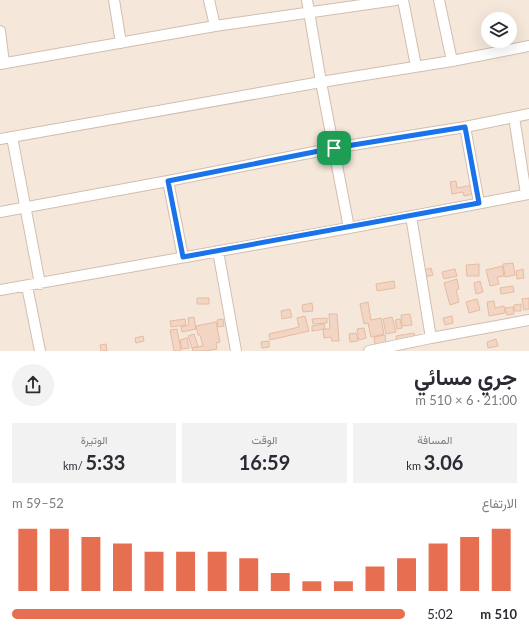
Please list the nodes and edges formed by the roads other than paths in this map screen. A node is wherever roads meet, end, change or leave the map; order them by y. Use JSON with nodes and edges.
{"nodes":[{"id":1,"x":114,"y":0,"type":"edge"},
{"id":2,"x":209,"y":0,"type":"edge"},
{"id":3,"x":307,"y":0,"type":"edge"},
{"id":4,"x":396,"y":0,"type":"edge"},
{"id":5,"x":403,"y":0,"type":"edge"},
{"id":6,"x":439,"y":0,"type":"edge"},
{"id":7,"x":309,"y":13,"type":"junction"},
{"id":8,"x":214,"y":26,"type":"junction"},
{"id":9,"x":0,"y":31,"type":"edge"},
{"id":10,"x":121,"y":43,"type":"junction"},
{"id":11,"x":529,"y":46,"type":"edge"},
{"id":12,"x":452,"y":61,"type":"junction"},
{"id":13,"x":2,"y":64,"type":"edge"},
{"id":14,"x":416,"y":66,"type":"junction"},
{"id":15,"x":321,"y":82,"type":"junction"},
{"id":16,"x":529,"y":114,"type":"edge"},
{"id":17,"x":514,"y":117,"type":"junction"},
{"id":18,"x":465,"y":127,"type":"junction"},
{"id":19,"x":12,"y":137,"type":"junction"},
{"id":20,"x":0,"y":139,"type":"edge"},
{"id":21,"x":334,"y":148,"type":"junction"},
{"id":22,"x":168,"y":181,"type":"junction"},
{"id":23,"x":527,"y":194,"type":"edge"},
{"id":24,"x":479,"y":203,"type":"junction"},
{"id":25,"x":25,"y":207,"type":"junction"},
{"id":26,"x":0,"y":212,"type":"edge"},
{"id":27,"x":411,"y":216,"type":"junction"},
{"id":28,"x":349,"y":228,"type":"junction"},
{"id":29,"x":218,"y":251,"type":"junction"},
{"id":30,"x":183,"y":257,"type":"junction"},
{"id":31,"x":40,"y":284,"type":"junction"},
{"id":32,"x":27,"y":286,"type":"junction"},
{"id":33,"x":0,"y":290,"type":"edge"},
{"id":34,"x":529,"y":320,"type":"edge"},
{"id":35,"x":431,"y":338,"type":"junction"},
{"id":36,"x":375,"y":350,"type":"edge"},
{"id":37,"x":40,"y":351,"type":"edge"},
{"id":38,"x":236,"y":351,"type":"edge"}],
"edges":[{"from":1,"to":10,"type":"street"},
{"from":2,"to":8,"type":"street"},
{"from":3,"to":7,"type":"street"},
{"from":4,"to":7,"type":"street"},
{"from":5,"to":14,"type":"street"},
{"from":6,"to":12,"type":"street"},
{"from":7,"to":8,"type":"street"},
{"from":7,"to":15,"type":"street"},
{"from":8,"to":10,"type":"street"},
{"from":9,"to":13,"type":"street"},
{"from":10,"to":13,"type":"street"},
{"from":11,"to":12,"type":"street"},
{"from":12,"to":14,"type":"street"},
{"from":14,"to":15,"type":"street"},
{"from":15,"to":19,"type":"street"},
{"from":15,"to":21,"type":"street"},
{"from":16,"to":17,"type":"street"},
{"from":17,"to":18,"type":"street"},
{"from":17,"to":23,"type":"street"},
{"from":18,"to":21,"type":"street"},
{"from":18,"to":24,"type":"street"},
{"from":19,"to":20,"type":"street"},
{"from":19,"to":25,"type":"street"},
{"from":21,"to":22,"type":"street"},
{"from":21,"to":28,"type":"street"},
{"from":22,"to":25,"type":"street"},
{"from":22,"to":30,"type":"street"},
{"from":23,"to":24,"type":"street"},
{"from":24,"to":27,"type":"street"},
{"from":25,"to":26,"type":"street"},
{"from":25,"to":31,"type":"street"},
{"from":27,"to":28,"type":"street"},
{"from":27,"to":35,"type":"street"},
{"from":28,"to":29,"type":"street"},
{"from":29,"to":30,"type":"street"},
{"from":29,"to":38,"type":"street"},
{"from":30,"to":31,"type":"street"},
{"from":31,"to":32,"type":"street"},
{"from":32,"to":33,"type":"street"},
{"from":32,"to":37,"type":"street"},
{"from":34,"to":35,"type":"street"},
{"from":35,"to":36,"type":"street"}]}
